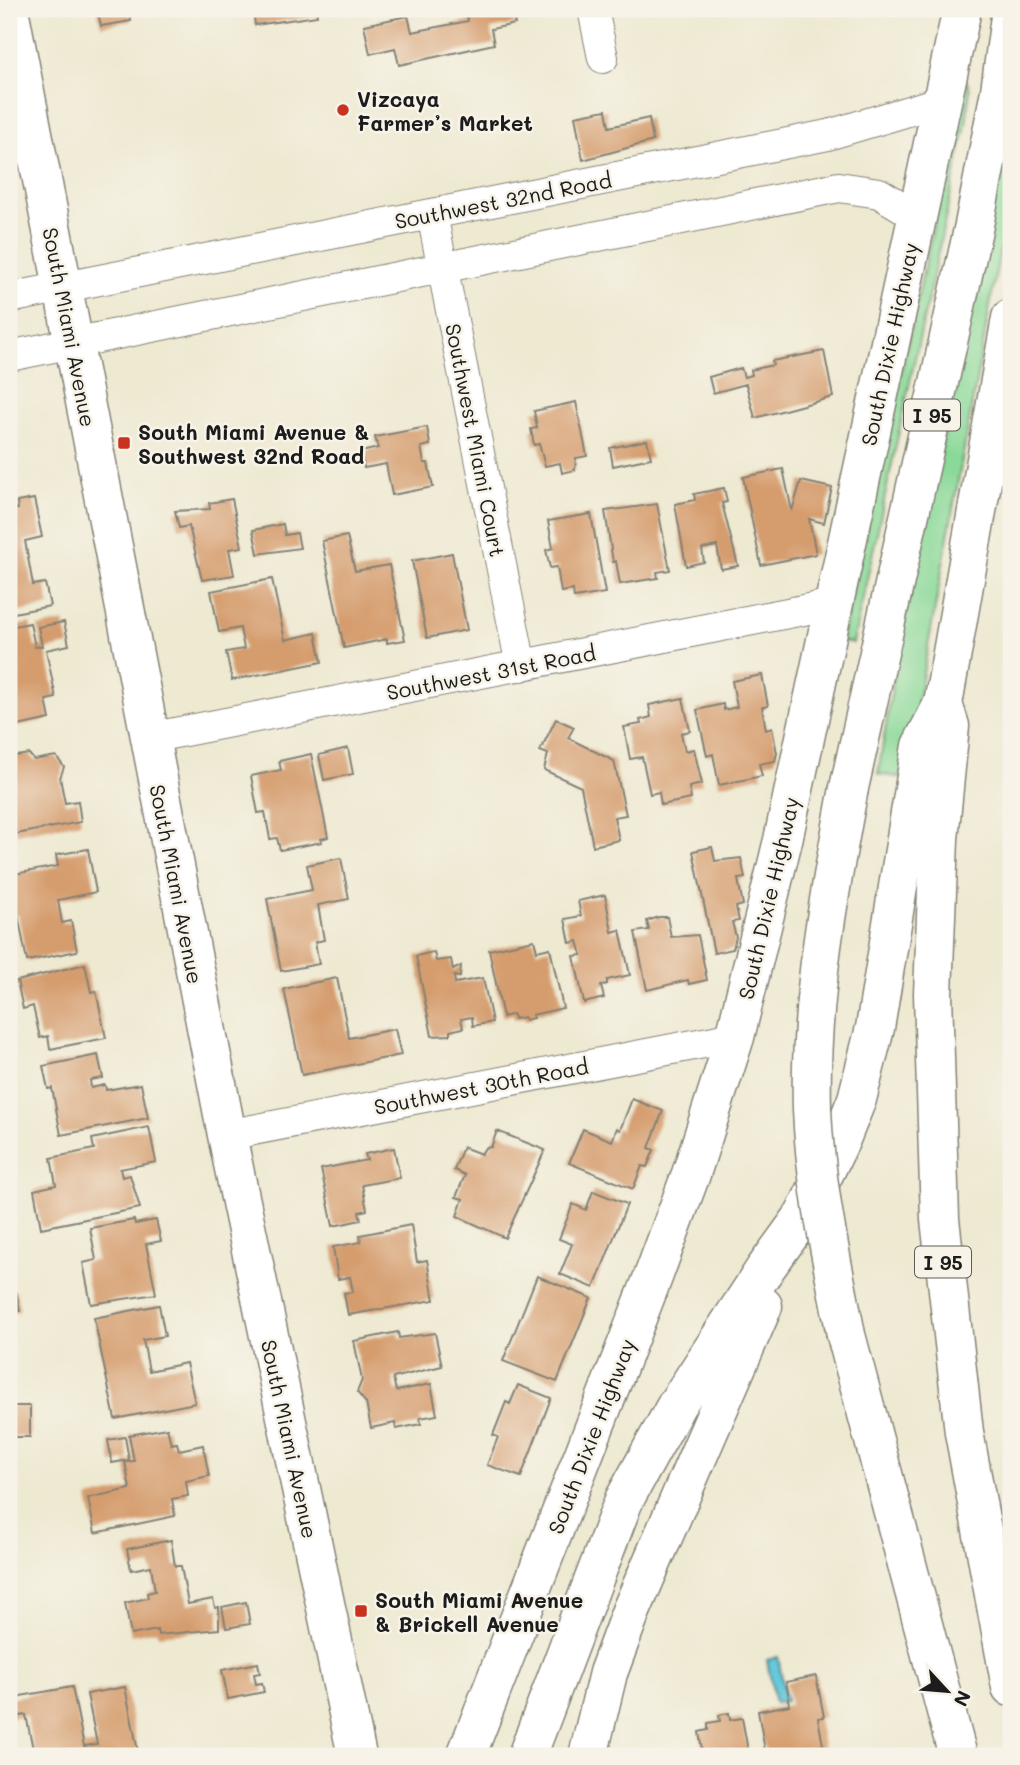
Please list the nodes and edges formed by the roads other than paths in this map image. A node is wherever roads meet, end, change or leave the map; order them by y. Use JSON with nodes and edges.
{"nodes":[{"id":1,"x":9,"y":9,"type":"edge"},
{"id":2,"x":593,"y":9,"type":"edge"},
{"id":3,"x":962,"y":9,"type":"edge"},
{"id":4,"x":1011,"y":9,"type":"edge"},
{"id":5,"x":603,"y":58,"type":"dead end"},
{"id":6,"x":942,"y":101,"type":"junction"},
{"id":7,"x":432,"y":214,"type":"junction"},
{"id":8,"x":917,"y":216,"type":"junction"},
{"id":9,"x":442,"y":267,"type":"junction"},
{"id":10,"x":62,"y":288,"type":"junction"},
{"id":11,"x":9,"y":298,"type":"edge"},
{"id":12,"x":1011,"y":318,"type":"edge"},
{"id":13,"x":73,"y":344,"type":"junction"},
{"id":14,"x":9,"y":356,"type":"edge"},
{"id":15,"x":834,"y":604,"type":"junction"},
{"id":16,"x":521,"y":666,"type":"junction"},
{"id":17,"x":943,"y":704,"type":"junction"},
{"id":18,"x":149,"y":737,"type":"junction"},
{"id":19,"x":735,"y":1037,"type":"junction"},
{"id":20,"x":227,"y":1135,"type":"junction"},
{"id":21,"x":793,"y":1234,"type":"junction"},
{"id":22,"x":1011,"y":1687,"type":"edge"},
{"id":23,"x":356,"y":1756,"type":"edge"},
{"id":24,"x":466,"y":1756,"type":"edge"},
{"id":25,"x":527,"y":1756,"type":"edge"},
{"id":26,"x":588,"y":1756,"type":"edge"},
{"id":27,"x":958,"y":1756,"type":"edge"}],
"edges":[{"from":1,"to":10,"type":"main road","name":"South Miami Avenue"},
{"from":2,"to":5,"type":"street"},
{"from":3,"to":6,"type":"main road","name":"South Dixie Highway"},
{"from":4,"to":27,"type":"main road","number":"I 95","bridge":true},
{"from":6,"to":7,"type":"street","name":"Southwest 32nd Road"},
{"from":6,"to":8,"type":"main road","name":"South Dixie Highway"},
{"from":7,"to":9,"type":"street","name":"Southwest Miami Court"},
{"from":7,"to":10,"type":"street","name":"Southwest 32nd Road"},
{"from":8,"to":9,"type":"street"},
{"from":8,"to":15,"type":"main road","name":"South Dixie Highway"},
{"from":9,"to":13,"type":"street"},
{"from":9,"to":16,"type":"street","name":"Southwest Miami Court"},
{"from":10,"to":11,"type":"street","name":"Southwest 32nd Road"},
{"from":10,"to":13,"type":"main road","name":"South Miami Avenue"},
{"from":12,"to":17,"type":"main road"},
{"from":13,"to":14,"type":"street"},
{"from":13,"to":18,"type":"main road","name":"South Miami Avenue"},
{"from":15,"to":16,"type":"street","name":"Southwest 31st Road"},
{"from":15,"to":19,"type":"main road","name":"South Dixie Highway"},
{"from":16,"to":18,"type":"street","name":"Southwest 31st Road"},
{"from":17,"to":21,"type":"main road"},
{"from":17,"to":22,"type":"main road","number":"I 95"},
{"from":18,"to":20,"type":"main road","name":"South Miami Avenue"},
{"from":19,"to":20,"type":"street","name":"Southwest 30th Road"},
{"from":19,"to":24,"type":"main road","name":"South Dixie Highway"},
{"from":20,"to":23,"type":"main road","name":"South Miami Avenue"},
{"from":21,"to":25,"type":"main road"},
{"from":21,"to":26,"type":"main road"}]}
